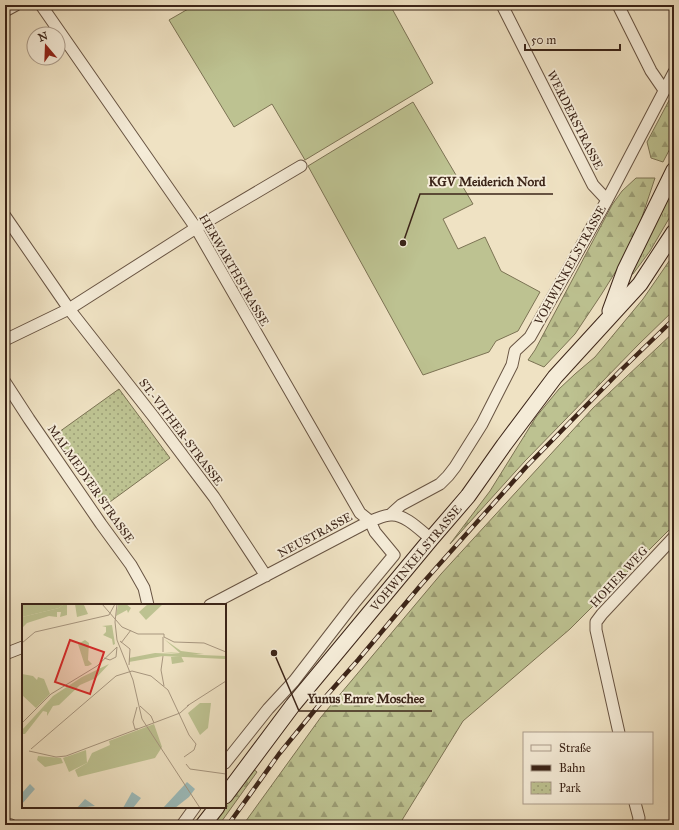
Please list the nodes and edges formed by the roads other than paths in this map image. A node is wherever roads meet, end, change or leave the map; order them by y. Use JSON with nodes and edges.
{"nodes":[{"id":1,"x":16,"y":5,"type":"edge"},
{"id":2,"x":41,"y":5,"type":"edge"},
{"id":3,"x":502,"y":5,"type":"edge"},
{"id":4,"x":618,"y":5,"type":"edge"},
{"id":5,"x":5,"y":11,"type":"edge"},
{"id":6,"x":674,"y":72,"type":"edge"},
{"id":7,"x":664,"y":90,"type":"junction"},
{"id":8,"x":301,"y":166,"type":"dead end"},
{"id":9,"x":674,"y":170,"type":"edge"},
{"id":10,"x":607,"y":200,"type":"junction"},
{"id":11,"x":5,"y":216,"type":"edge"},
{"id":12,"x":196,"y":228,"type":"junction"},
{"id":13,"x":674,"y":232,"type":"edge"},
{"id":14,"x":69,"y":309,"type":"junction"},
{"id":15,"x":607,"y":320,"type":"junction"},
{"id":16,"x":5,"y":340,"type":"edge"},
{"id":17,"x":5,"y":382,"type":"edge"},
{"id":18,"x":390,"y":515,"type":"junction"},
{"id":19,"x":370,"y":521,"type":"junction"},
{"id":20,"x":674,"y":537,"type":"edge"},
{"id":21,"x":431,"y":539,"type":"junction"},
{"id":22,"x":266,"y":576,"type":"junction"},
{"id":23,"x":148,"y":604,"type":"edge"},
{"id":24,"x":212,"y":604,"type":"edge"},
{"id":25,"x":22,"y":647,"type":"edge"},
{"id":26,"x":5,"y":654,"type":"edge"},
{"id":27,"x":619,"y":732,"type":"edge"},
{"id":28,"x":226,"y":762,"type":"edge"},
{"id":29,"x":226,"y":795,"type":"edge"},
{"id":30,"x":635,"y":804,"type":"edge"},
{"id":31,"x":194,"y":808,"type":"edge"},
{"id":32,"x":216,"y":808,"type":"edge"},
{"id":33,"x":5,"y":824,"type":"edge"},
{"id":34,"x":11,"y":825,"type":"edge"},
{"id":35,"x":182,"y":825,"type":"edge"},
{"id":36,"x":203,"y":825,"type":"edge"},
{"id":37,"x":638,"y":825,"type":"edge"}],
"edges":[{"from":1,"to":5,"type":"street"},
{"from":2,"to":12,"type":"street","name":"HERWARTHSTRASSE"},
{"from":3,"to":10,"type":"street","name":"WERDERSTRASSE"},
{"from":4,"to":7,"type":"street"},
{"from":6,"to":7,"type":"street","name":"VOHWINKELSTRASSE"},
{"from":7,"to":10,"type":"street","name":"VOHWINKELSTRASSE"},
{"from":8,"to":12,"type":"street"},
{"from":9,"to":15,"type":"main road","name":"VOHWINKELSTRASSE"},
{"from":10,"to":18,"type":"street","name":"VOHWINKELSTRASSE"},
{"from":11,"to":14,"type":"street","name":"ST.-VITHER-STRASSE"},
{"from":12,"to":14,"type":"street"},
{"from":12,"to":19,"type":"street","name":"HERWARTHSTRASSE"},
{"from":13,"to":15,"type":"main road","name":"VOHWINKELSTRASSE"},
{"from":14,"to":16,"type":"street"},
{"from":14,"to":22,"type":"street","name":"ST.-VITHER-STRASSE"},
{"from":15,"to":21,"type":"main road","name":"VOHWINKELSTRASSE"},
{"from":17,"to":23,"type":"street","name":"MALMEDYER STRASSE"},
{"from":18,"to":19,"type":"street","name":"NEUSTRASSE"},
{"from":18,"to":21,"type":"street"},
{"from":19,"to":22,"type":"street","name":"NEUSTRASSE"},
{"from":19,"to":28,"type":"street","name":"HERWARTHSTRASSE"},
{"from":20,"to":27,"type":"street","name":"HOHER WEG"},
{"from":21,"to":29,"type":"main road","name":"VOHWINKELSTRASSE"},
{"from":22,"to":24,"type":"street","name":"NEUSTRASSE"},
{"from":25,"to":26,"type":"street"},
{"from":30,"to":37,"type":"street"},
{"from":31,"to":35,"type":"street"},
{"from":32,"to":36,"type":"main road"},
{"from":33,"to":34,"type":"street"}]}
